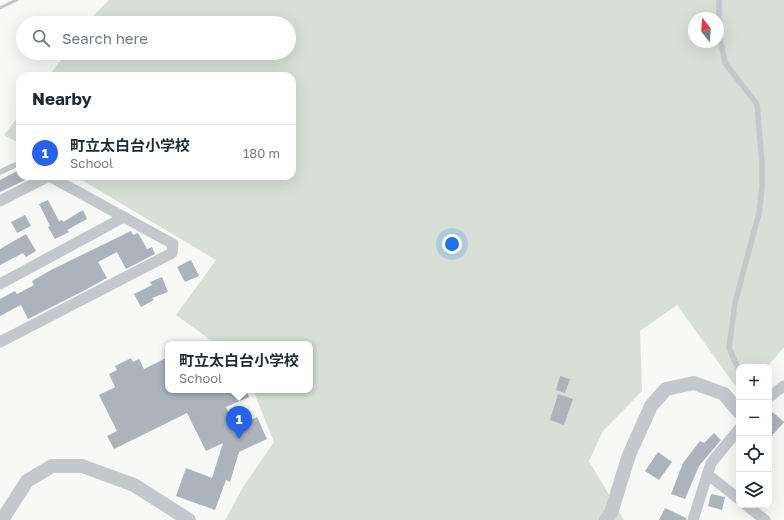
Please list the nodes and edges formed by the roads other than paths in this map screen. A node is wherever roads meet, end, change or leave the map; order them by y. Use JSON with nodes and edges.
{"nodes":[{"id":1,"x":719,"y":0,"type":"edge"},
{"id":2,"x":16,"y":164,"type":"edge"},
{"id":3,"x":0,"y":172,"type":"edge"},
{"id":4,"x":41,"y":180,"type":"edge"},
{"id":5,"x":56,"y":180,"type":"edge"},
{"id":6,"x":0,"y":202,"type":"edge"},
{"id":7,"x":124,"y":217,"type":"junction"},
{"id":8,"x":0,"y":284,"type":"edge"},
{"id":9,"x":0,"y":342,"type":"edge"},
{"id":10,"x":736,"y":364,"type":"edge"},
{"id":11,"x":784,"y":386,"type":"edge"},
{"id":12,"x":772,"y":394,"type":"edge"},
{"id":13,"x":736,"y":408,"type":"edge"},
{"id":14,"x":736,"y":433,"type":"edge"},
{"id":15,"x":707,"y":474,"type":"junction"},
{"id":16,"x":736,"y":497,"type":"edge"},
{"id":17,"x":750,"y":508,"type":"edge"},
{"id":18,"x":2,"y":520,"type":"edge"},
{"id":19,"x":189,"y":520,"type":"edge"},
{"id":20,"x":606,"y":520,"type":"edge"},
{"id":21,"x":693,"y":520,"type":"edge"},
{"id":22,"x":765,"y":520,"type":"edge"}],
"edges":[{"from":1,"to":10,"type":"lane"},
{"from":2,"to":3,"type":"lane"},
{"from":4,"to":6,"type":"street"},
{"from":5,"to":7,"type":"street"},
{"from":7,"to":8,"type":"street"},
{"from":7,"to":9,"type":"street"},
{"from":11,"to":12,"type":"street"},
{"from":13,"to":20,"type":"street"},
{"from":14,"to":15,"type":"street"},
{"from":15,"to":16,"type":"street"},
{"from":15,"to":21,"type":"street"},
{"from":17,"to":22,"type":"street"},
{"from":18,"to":19,"type":"street"}]}
